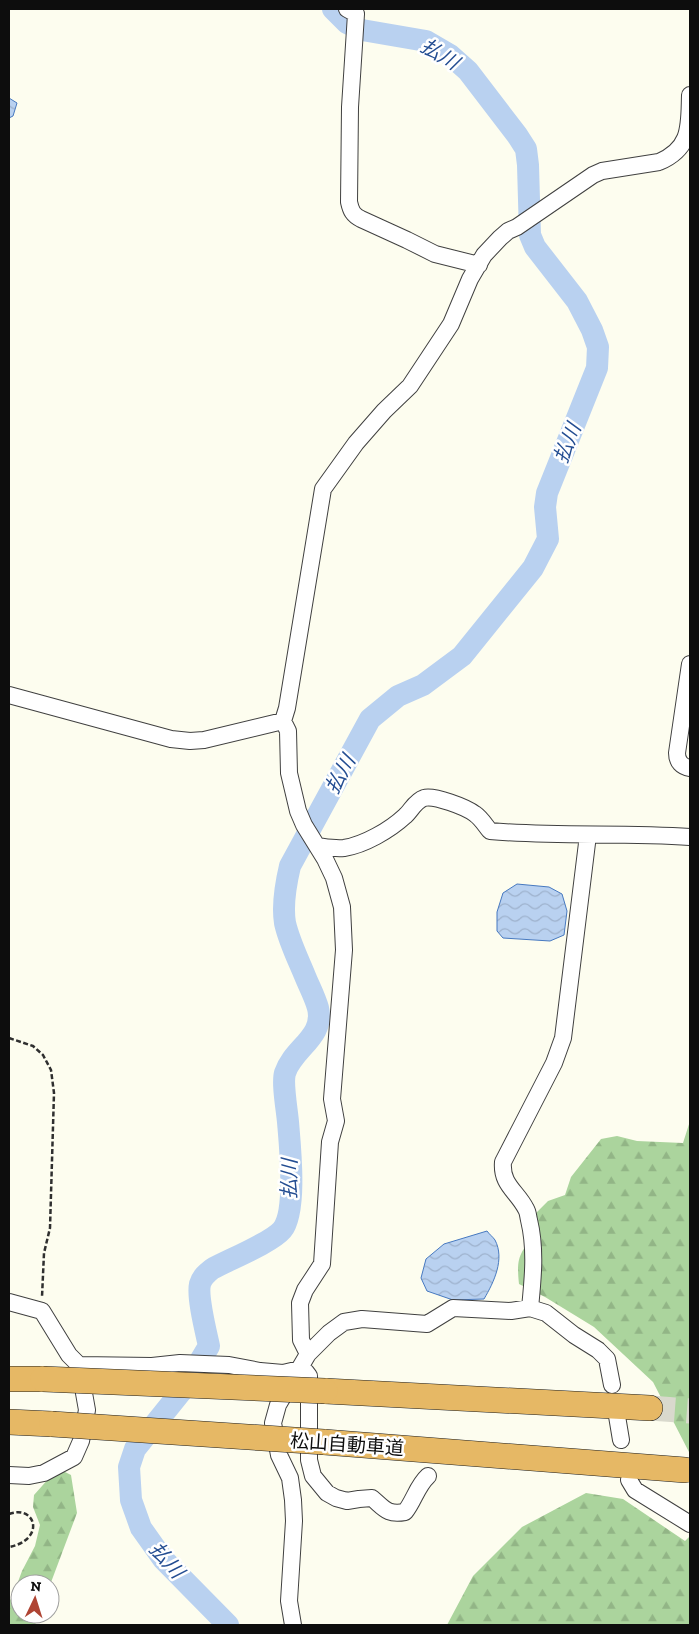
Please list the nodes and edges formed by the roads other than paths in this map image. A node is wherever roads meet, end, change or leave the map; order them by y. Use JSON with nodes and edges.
{"nodes":[{"id":1,"x":353,"y":11,"type":"edge"},
{"id":2,"x":690,"y":95,"type":"edge"},
{"id":3,"x":687,"y":144,"type":"edge"},
{"id":4,"x":479,"y":265,"type":"junction"},
{"id":5,"x":690,"y":664,"type":"edge"},
{"id":6,"x":9,"y":694,"type":"edge"},
{"id":7,"x":283,"y":721,"type":"junction"},
{"id":8,"x":690,"y":768,"type":"edge"},
{"id":9,"x":588,"y":835,"type":"junction"},
{"id":10,"x":690,"y":837,"type":"edge"},
{"id":11,"x":317,"y":846,"type":"junction"},
{"id":12,"x":9,"y":1302,"type":"edge"},
{"id":13,"x":530,"y":1308,"type":"junction"},
{"id":14,"x":308,"y":1354,"type":"junction"},
{"id":15,"x":79,"y":1365,"type":"junction"},
{"id":16,"x":300,"y":1369,"type":"junction"},
{"id":17,"x":9,"y":1378,"type":"edge"},
{"id":18,"x":612,"y":1385,"type":"dead end"},
{"id":19,"x":650,"y":1408,"type":"tunnel mouth"},
{"id":20,"x":617,"y":1416,"type":"dead end"},
{"id":21,"x":9,"y":1422,"type":"edge"},
{"id":22,"x":621,"y":1440,"type":"dead end"},
{"id":23,"x":685,"y":1470,"type":"dead end"},
{"id":24,"x":9,"y":1475,"type":"edge"},
{"id":25,"x":428,"y":1476,"type":"dead end"},
{"id":26,"x":629,"y":1480,"type":"dead end"},
{"id":27,"x":690,"y":1524,"type":"edge"},
{"id":28,"x":293,"y":1625,"type":"edge"}],
"edges":[{"from":1,"to":4,"type":"street"},
{"from":2,"to":3,"type":"street"},
{"from":3,"to":4,"type":"street"},
{"from":4,"to":7,"type":"street"},
{"from":5,"to":8,"type":"street"},
{"from":6,"to":7,"type":"street"},
{"from":7,"to":11,"type":"street"},
{"from":9,"to":10,"type":"street"},
{"from":9,"to":11,"type":"street"},
{"from":9,"to":13,"type":"street"},
{"from":11,"to":14,"type":"street"},
{"from":12,"to":15,"type":"street"},
{"from":13,"to":14,"type":"street"},
{"from":13,"to":18,"type":"street"},
{"from":14,"to":16,"type":"street"},
{"from":15,"to":16,"type":"street"},
{"from":15,"to":24,"type":"street"},
{"from":16,"to":25,"type":"street"},
{"from":16,"to":28,"type":"street"},
{"from":17,"to":19,"type":"highway","bridge":true},
{"from":20,"to":22,"type":"street"},
{"from":21,"to":23,"type":"highway","name":"松山自動車道","bridge":true},
{"from":26,"to":27,"type":"street"}]}
